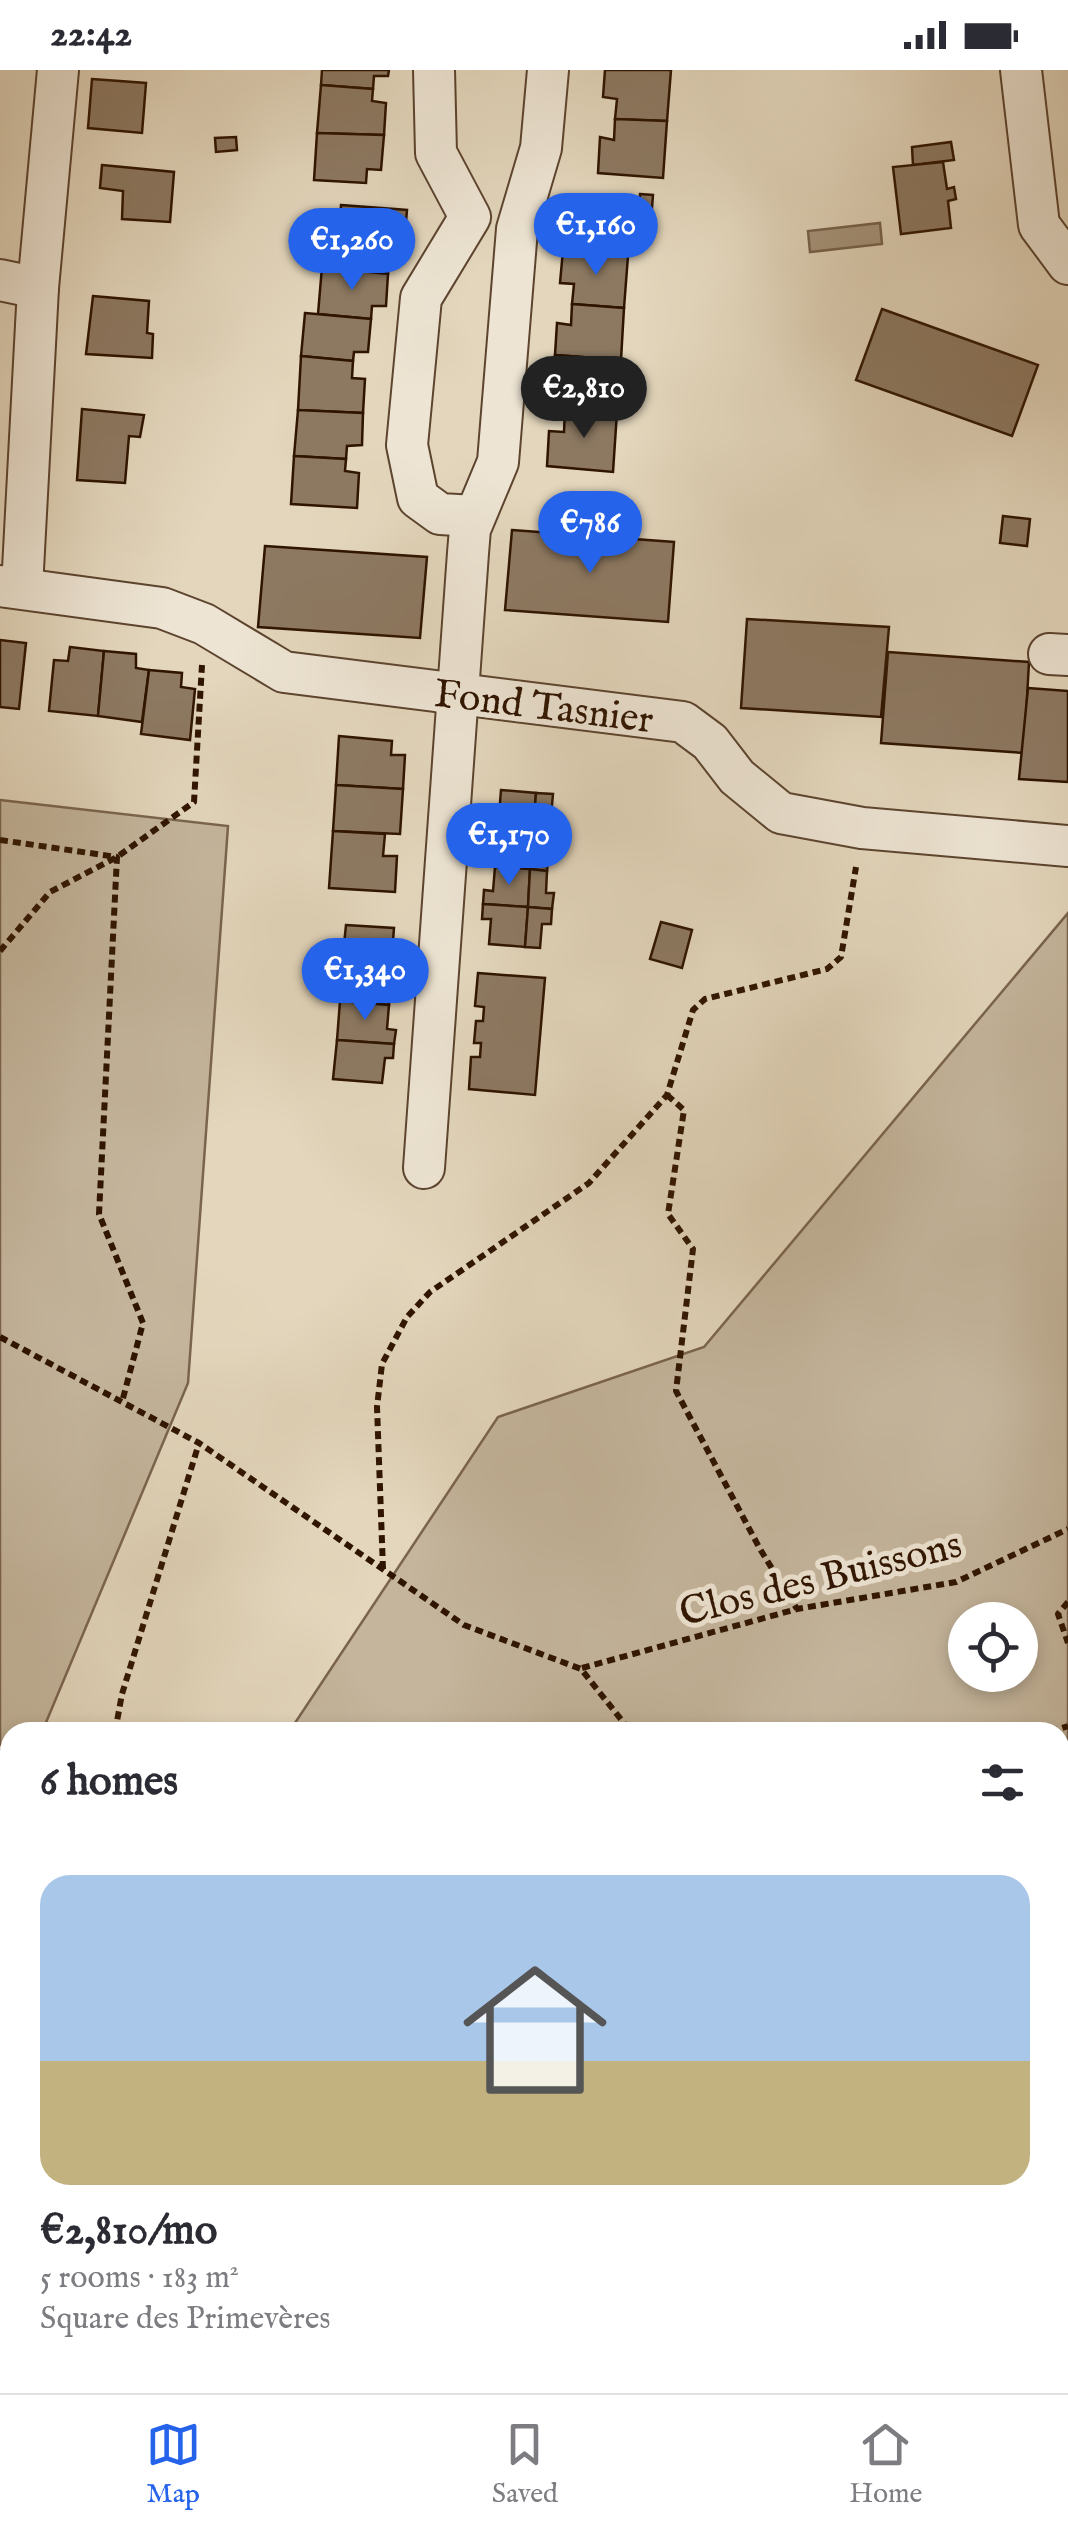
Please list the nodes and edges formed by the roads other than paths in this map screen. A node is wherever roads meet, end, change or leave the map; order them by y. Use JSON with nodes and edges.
{"nodes":[{"id":1,"x":58,"y":70,"type":"edge"},
{"id":2,"x":434,"y":70,"type":"edge"},
{"id":3,"x":548,"y":70,"type":"edge"},
{"id":4,"x":1022,"y":70,"type":"edge"},
{"id":5,"x":521,"y":216,"type":"junction"},
{"id":6,"x":470,"y":217,"type":"junction"},
{"id":7,"x":1068,"y":264,"type":"edge"},
{"id":8,"x":19,"y":284,"type":"edge"},
{"id":9,"x":475,"y":516,"type":"junction"},
{"id":10,"x":11,"y":587,"type":"edge"},
{"id":11,"x":459,"y":696,"type":"junction"},
{"id":12,"x":1068,"y":846,"type":"edge"},
{"id":13,"x":424,"y":1168,"type":"dead end"}],
"edges":[{"from":1,"to":8,"type":"street"},
{"from":2,"to":6,"type":"street"},
{"from":3,"to":5,"type":"street"},
{"from":4,"to":7,"type":"street"},
{"from":5,"to":6,"type":"street"},
{"from":5,"to":9,"type":"street"},
{"from":6,"to":9,"type":"street"},
{"from":8,"to":10,"type":"street"},
{"from":9,"to":11,"type":"street"},
{"from":10,"to":11,"type":"street","name":"Fond Tasnier"},
{"from":11,"to":12,"type":"street","name":"Fond Tasnier"},
{"from":11,"to":13,"type":"street"}]}
